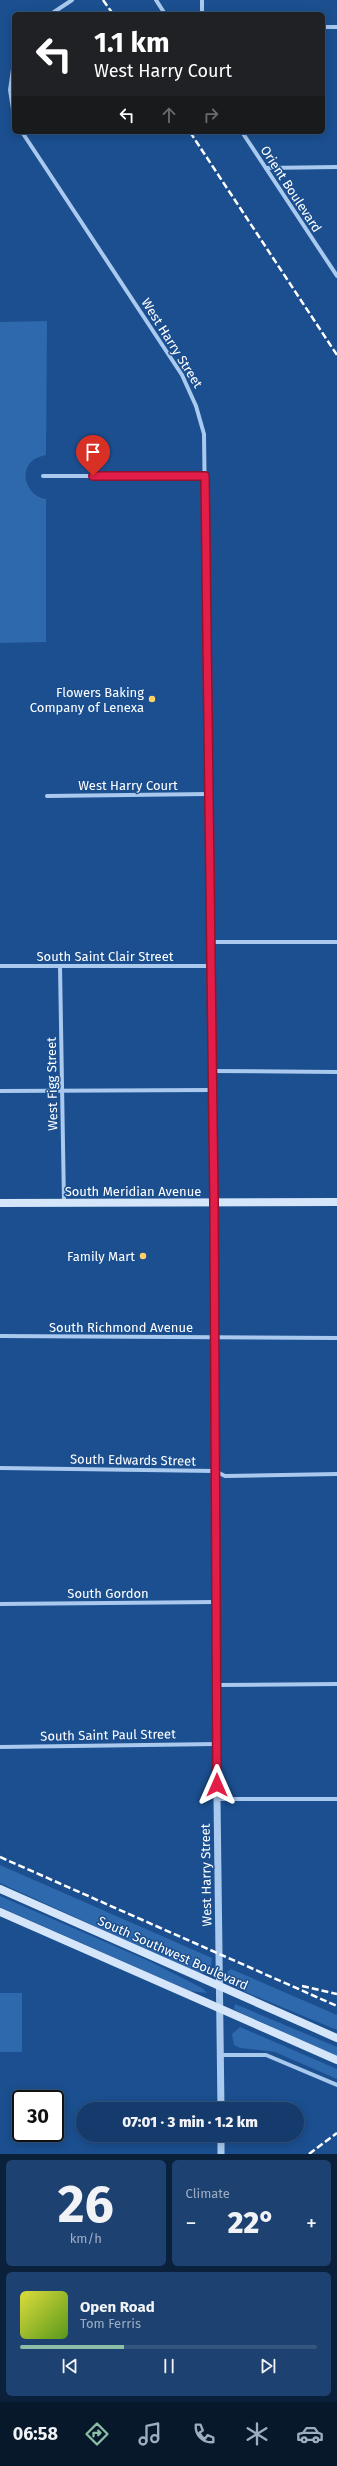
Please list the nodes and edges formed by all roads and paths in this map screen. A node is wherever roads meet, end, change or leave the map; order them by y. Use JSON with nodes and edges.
{"nodes":[{"id":1,"x":72,"y":0,"type":"edge"},
{"id":2,"x":156,"y":0,"type":"edge"},
{"id":3,"x":202,"y":0,"type":"edge"},
{"id":4,"x":54,"y":12,"type":"edge"},
{"id":5,"x":164,"y":12,"type":"edge"},
{"id":6,"x":202,"y":12,"type":"edge"},
{"id":7,"x":325,"y":27,"type":"edge"},
{"id":8,"x":337,"y":27,"type":"edge"},
{"id":9,"x":12,"y":76,"type":"edge"},
{"id":10,"x":12,"y":103,"type":"edge"},
{"id":11,"x":23,"y":134,"type":"edge"},
{"id":12,"x":243,"y":134,"type":"edge"},
{"id":13,"x":337,"y":167,"type":"edge"},
{"id":14,"x":266,"y":168,"type":"junction"},
{"id":15,"x":337,"y":276,"type":"edge"},
{"id":16,"x":43,"y":476,"type":"dead end"},
{"id":17,"x":205,"y":476,"type":"junction"},
{"id":18,"x":209,"y":794,"type":"junction"},
{"id":19,"x":47,"y":796,"type":"dead end"},
{"id":20,"x":210,"y":942,"type":"junction"},
{"id":21,"x":337,"y":942,"type":"edge"},
{"id":22,"x":0,"y":966,"type":"edge"},
{"id":23,"x":60,"y":966,"type":"junction"},
{"id":24,"x":210,"y":966,"type":"junction"},
{"id":25,"x":212,"y":1071,"type":"junction"},
{"id":26,"x":337,"y":1072,"type":"edge"},
{"id":27,"x":212,"y":1090,"type":"junction"},
{"id":28,"x":0,"y":1091,"type":"edge"},
{"id":29,"x":62,"y":1092,"type":"junction"},
{"id":30,"x":337,"y":1202,"type":"edge"},
{"id":31,"x":0,"y":1203,"type":"edge"},
{"id":32,"x":64,"y":1203,"type":"junction"},
{"id":33,"x":214,"y":1203,"type":"junction"},
{"id":34,"x":0,"y":1336,"type":"edge"},
{"id":35,"x":215,"y":1337,"type":"junction"},
{"id":36,"x":337,"y":1338,"type":"edge"},
{"id":37,"x":0,"y":1468,"type":"edge"},
{"id":38,"x":215,"y":1471,"type":"junction"},
{"id":39,"x":337,"y":1474,"type":"edge"},
{"id":40,"x":216,"y":1602,"type":"junction"},
{"id":41,"x":0,"y":1604,"type":"edge"},
{"id":42,"x":337,"y":1684,"type":"edge"},
{"id":43,"x":217,"y":1685,"type":"junction"},
{"id":44,"x":217,"y":1744,"type":"junction"},
{"id":45,"x":0,"y":1747,"type":"edge"},
{"id":46,"x":218,"y":1799,"type":"junction"},
{"id":47,"x":337,"y":1799,"type":"edge"},
{"id":48,"x":0,"y":1889,"type":"edge"},
{"id":49,"x":0,"y":1912,"type":"edge"},
{"id":50,"x":220,"y":1986,"type":"junction"},
{"id":51,"x":220,"y":2010,"type":"junction"},
{"id":52,"x":337,"y":2038,"type":"edge"},
{"id":53,"x":221,"y":2055,"type":"junction"},
{"id":54,"x":337,"y":2060,"type":"edge"},
{"id":55,"x":337,"y":2085,"type":"edge"},
{"id":56,"x":221,"y":2102,"type":"edge"},
{"id":57,"x":221,"y":2142,"type":"edge"},
{"id":58,"x":221,"y":2154,"type":"edge"}],
"edges":[{"from":1,"to":4,"type":"street"},
{"from":2,"to":5,"type":"street"},
{"from":3,"to":6,"type":"street"},
{"from":7,"to":8,"type":"street"},
{"from":9,"to":10,"type":"street"},
{"from":11,"to":17,"type":"street","name":"West Harry Street"},
{"from":12,"to":14,"type":"street","name":"Orient Boulevard"},
{"from":13,"to":14,"type":"street"},
{"from":14,"to":15,"type":"street","name":"Orient Boulevard"},
{"from":16,"to":17,"type":"street"},
{"from":17,"to":18,"type":"street","name":"West Harry Street"},
{"from":18,"to":19,"type":"street","name":"West Harry Court"},
{"from":18,"to":20,"type":"street","name":"West Harry Street"},
{"from":20,"to":21,"type":"street"},
{"from":20,"to":24,"type":"street","name":"West Harry Street"},
{"from":22,"to":23,"type":"street","name":"South Saint Clair Street"},
{"from":23,"to":24,"type":"street","name":"South Saint Clair Street"},
{"from":23,"to":29,"type":"street","name":"West Figg Street"},
{"from":24,"to":25,"type":"street","name":"West Harry Street"},
{"from":25,"to":26,"type":"street"},
{"from":25,"to":27,"type":"street","name":"West Harry Street"},
{"from":27,"to":29,"type":"street"},
{"from":27,"to":33,"type":"street","name":"West Harry Street"},
{"from":28,"to":29,"type":"street"},
{"from":29,"to":32,"type":"street","name":"West Figg Street"},
{"from":30,"to":33,"type":"main road","name":"South Meridian Avenue"},
{"from":31,"to":32,"type":"main road","name":"South Meridian Avenue"},
{"from":32,"to":33,"type":"main road","name":"South Meridian Avenue"},
{"from":33,"to":35,"type":"street","name":"West Harry Street"},
{"from":34,"to":35,"type":"street","name":"South Richmond Avenue"},
{"from":35,"to":36,"type":"street","name":"South Richmond Avenue"},
{"from":35,"to":38,"type":"street","name":"West Harry Street"},
{"from":37,"to":38,"type":"street","name":"South Edwards Street"},
{"from":38,"to":39,"type":"street","name":"South Edwards Street"},
{"from":38,"to":40,"type":"street","name":"West Harry Street"},
{"from":40,"to":41,"type":"street","name":"South Gordon"},
{"from":40,"to":43,"type":"street","name":"West Harry Street"},
{"from":42,"to":43,"type":"street"},
{"from":43,"to":44,"type":"street","name":"West Harry Street"},
{"from":44,"to":45,"type":"street","name":"South Saint Paul Street"},
{"from":44,"to":46,"type":"street","name":"West Harry Street"},
{"from":46,"to":47,"type":"street"},
{"from":46,"to":50,"type":"street","name":"West Harry Street"},
{"from":48,"to":50,"type":"main road","name":"South Southwest Boulevard"},
{"from":49,"to":51,"type":"main road"},
{"from":50,"to":51,"type":"street","name":"West Harry Street"},
{"from":50,"to":52,"type":"main road","name":"South Southwest Boulevard"},
{"from":51,"to":53,"type":"street","name":"West Harry Street"},
{"from":51,"to":54,"type":"main road"},
{"from":53,"to":55,"type":"street"},
{"from":53,"to":56,"type":"street","name":"West Harry Street"},
{"from":57,"to":58,"type":"street"}]}
